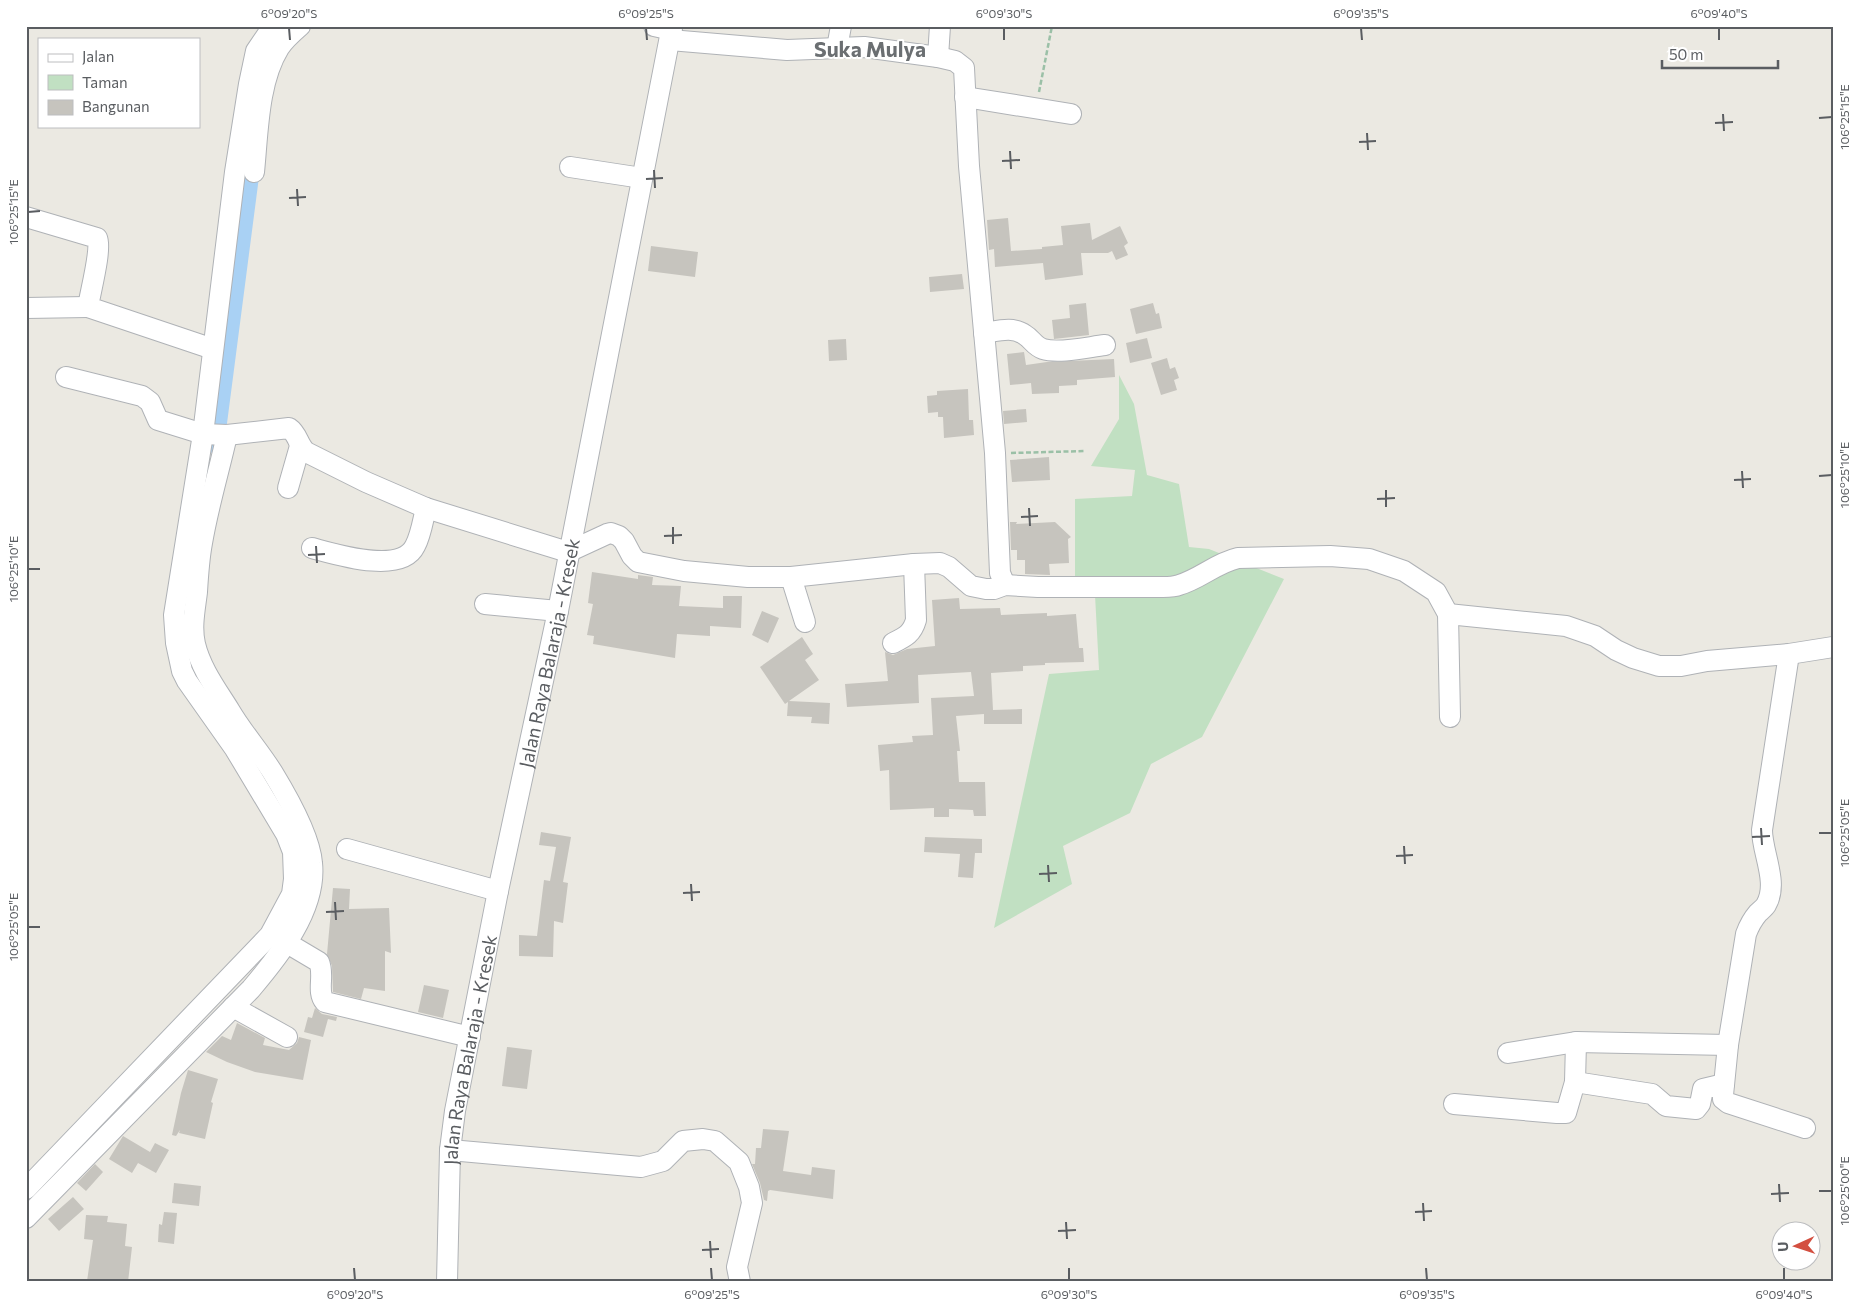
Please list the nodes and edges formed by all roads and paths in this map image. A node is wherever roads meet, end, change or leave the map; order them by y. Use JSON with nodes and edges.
{"nodes":[{"id":1,"x":273,"y":26,"type":"edge"},
{"id":2,"x":300,"y":26,"type":"edge"},
{"id":3,"x":841,"y":26,"type":"edge"},
{"id":4,"x":940,"y":26,"type":"edge"},
{"id":5,"x":1052,"y":26,"type":"edge"},
{"id":6,"x":667,"y":31,"type":"edge"},
{"id":7,"x":837,"y":48,"type":"junction"},
{"id":8,"x":938,"y":57,"type":"junction"},
{"id":9,"x":966,"y":97,"type":"junction"},
{"id":10,"x":1036,"y":108,"type":"junction"},
{"id":11,"x":1071,"y":114,"type":"dead end"},
{"id":12,"x":570,"y":167,"type":"dead end"},
{"id":13,"x":254,"y":172,"type":"dead end"},
{"id":14,"x":642,"y":178,"type":"junction"},
{"id":15,"x":26,"y":217,"type":"edge"},
{"id":16,"x":88,"y":307,"type":"junction"},
{"id":17,"x":26,"y":308,"type":"edge"},
{"id":18,"x":984,"y":333,"type":"junction"},
{"id":19,"x":1105,"y":345,"type":"dead end"},
{"id":20,"x":213,"y":349,"type":"junction"},
{"id":21,"x":66,"y":377,"type":"dead end"},
{"id":22,"x":215,"y":434,"type":"junction"},
{"id":23,"x":300,"y":446,"type":"junction"},
{"id":24,"x":1086,"y":451,"type":"dead end"},
{"id":25,"x":995,"y":453,"type":"junction"},
{"id":26,"x":288,"y":488,"type":"dead end"},
{"id":27,"x":426,"y":508,"type":"junction"},
{"id":28,"x":312,"y":548,"type":"dead end"},
{"id":29,"x":568,"y":552,"type":"junction"},
{"id":30,"x":914,"y":564,"type":"junction"},
{"id":31,"x":791,"y":578,"type":"junction"},
{"id":32,"x":1005,"y":585,"type":"junction"},
{"id":33,"x":485,"y":604,"type":"dead end"},
{"id":34,"x":558,"y":611,"type":"junction"},
{"id":35,"x":1448,"y":614,"type":"junction"},
{"id":36,"x":805,"y":622,"type":"dead end"},
{"id":37,"x":893,"y":643,"type":"dead end"},
{"id":38,"x":1833,"y":647,"type":"edge"},
{"id":39,"x":1789,"y":654,"type":"junction"},
{"id":40,"x":1450,"y":717,"type":"dead end"},
{"id":41,"x":347,"y":849,"type":"dead end"},
{"id":42,"x":498,"y":891,"type":"junction"},
{"id":43,"x":287,"y":943,"type":"junction"},
{"id":44,"x":233,"y":1007,"type":"junction"},
{"id":45,"x":286,"y":1037,"type":"dead end"},
{"id":46,"x":470,"y":1037,"type":"junction"},
{"id":47,"x":1576,"y":1042,"type":"junction"},
{"id":48,"x":1728,"y":1045,"type":"junction"},
{"id":49,"x":1508,"y":1053,"type":"dead end"},
{"id":50,"x":1575,"y":1082,"type":"junction"},
{"id":51,"x":1724,"y":1084,"type":"junction"},
{"id":52,"x":1454,"y":1104,"type":"dead end"},
{"id":53,"x":1805,"y":1128,"type":"dead end"},
{"id":54,"x":83,"y":1146,"type":"junction"},
{"id":55,"x":450,"y":1150,"type":"junction"},
{"id":56,"x":26,"y":1189,"type":"edge"},
{"id":57,"x":26,"y":1218,"type":"edge"},
{"id":58,"x":446,"y":1282,"type":"edge"},
{"id":59,"x":740,"y":1282,"type":"edge"}],
"edges":[{"from":1,"to":20,"type":"street"},
{"from":2,"to":13,"type":"street"},
{"from":3,"to":7,"type":"street"},
{"from":4,"to":8,"type":"street"},
{"from":5,"to":10,"type":"path"},
{"from":6,"to":7,"type":"street"},
{"from":6,"to":14,"type":"street","name":"Jalan Raya Balaraja - Kresek"},
{"from":7,"to":8,"type":"street"},
{"from":8,"to":9,"type":"street"},
{"from":9,"to":10,"type":"street"},
{"from":9,"to":18,"type":"street"},
{"from":10,"to":11,"type":"street"},
{"from":12,"to":14,"type":"street"},
{"from":14,"to":29,"type":"street","name":"Jalan Raya Balaraja - Kresek"},
{"from":15,"to":16,"type":"street"},
{"from":16,"to":17,"type":"street"},
{"from":16,"to":20,"type":"street"},
{"from":18,"to":19,"type":"street"},
{"from":18,"to":25,"type":"street"},
{"from":20,"to":22,"type":"street"},
{"from":21,"to":22,"type":"street"},
{"from":22,"to":23,"type":"street"},
{"from":22,"to":43,"type":"street"},
{"from":22,"to":54,"type":"street"},
{"from":23,"to":26,"type":"street"},
{"from":23,"to":27,"type":"street"},
{"from":24,"to":25,"type":"path"},
{"from":25,"to":32,"type":"street"},
{"from":27,"to":28,"type":"street"},
{"from":27,"to":29,"type":"street"},
{"from":29,"to":31,"type":"street"},
{"from":29,"to":34,"type":"street","name":"Jalan Raya Balaraja - Kresek"},
{"from":30,"to":31,"type":"street"},
{"from":30,"to":32,"type":"street"},
{"from":30,"to":37,"type":"street"},
{"from":31,"to":36,"type":"street"},
{"from":32,"to":35,"type":"street"},
{"from":33,"to":34,"type":"street"},
{"from":34,"to":42,"type":"street","name":"Jalan Raya Balaraja - Kresek"},
{"from":35,"to":39,"type":"street"},
{"from":35,"to":40,"type":"street"},
{"from":38,"to":39,"type":"street"},
{"from":39,"to":48,"type":"street"},
{"from":41,"to":42,"type":"street"},
{"from":42,"to":46,"type":"street","name":"Jalan Raya Balaraja - Kresek"},
{"from":43,"to":44,"type":"street"},
{"from":43,"to":46,"type":"street"},
{"from":44,"to":45,"type":"street"},
{"from":44,"to":54,"type":"street"},
{"from":46,"to":55,"type":"street","name":"Jalan Raya Balaraja - Kresek"},
{"from":47,"to":48,"type":"street"},
{"from":47,"to":49,"type":"street"},
{"from":47,"to":50,"type":"street"},
{"from":48,"to":51,"type":"street"},
{"from":50,"to":51,"type":"street"},
{"from":50,"to":52,"type":"street"},
{"from":51,"to":53,"type":"street"},
{"from":54,"to":56,"type":"street"},
{"from":54,"to":57,"type":"street"},
{"from":55,"to":58,"type":"street","name":"Jalan Raya Balaraja - Kresek"},
{"from":55,"to":59,"type":"street"}]}
